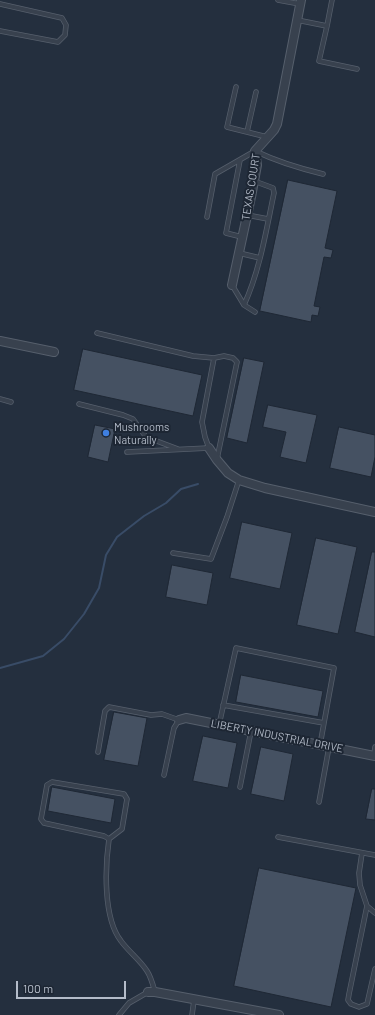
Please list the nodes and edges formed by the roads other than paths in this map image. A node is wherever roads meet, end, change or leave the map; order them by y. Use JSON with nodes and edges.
{"nodes":[{"id":1,"x":278,"y":0,"type":"edge"},
{"id":2,"x":332,"y":0,"type":"edge"},
{"id":3,"x":301,"y":2,"type":"edge"},
{"id":4,"x":0,"y":6,"type":"edge"},
{"id":5,"x":297,"y":20,"type":"junction"},
{"id":6,"x":327,"y":26,"type":"junction"},
{"id":7,"x":0,"y":31,"type":"edge"},
{"id":8,"x":357,"y":69,"type":"dead end"},
{"id":9,"x":236,"y":87,"type":"dead end"},
{"id":10,"x":256,"y":92,"type":"dead end"},
{"id":11,"x":247,"y":132,"type":"junction"},
{"id":12,"x":268,"y":137,"type":"junction"},
{"id":13,"x":255,"y":151,"type":"junction"},
{"id":14,"x":240,"y":160,"type":"junction"},
{"id":15,"x":322,"y":174,"type":"dead end"},
{"id":16,"x":254,"y":181,"type":"junction"},
{"id":17,"x":248,"y":215,"type":"junction"},
{"id":18,"x":207,"y":217,"type":"dead end"},
{"id":19,"x":268,"y":219,"type":"junction"},
{"id":20,"x":243,"y":237,"type":"junction"},
{"id":21,"x":239,"y":253,"type":"junction"},
{"id":22,"x":260,"y":258,"type":"junction"},
{"id":23,"x":232,"y":285,"type":"joint"},
{"id":24,"x":244,"y":305,"type":"junction"},
{"id":25,"x":255,"y":312,"type":"dead end"},
{"id":26,"x":96,"y":333,"type":"dead end"},
{"id":27,"x":0,"y":341,"type":"edge"},
{"id":28,"x":54,"y":352,"type":"dead end"},
{"id":29,"x":214,"y":358,"type":"junction"},
{"id":30,"x":0,"y":400,"type":"edge"},
{"id":31,"x":11,"y":402,"type":"dead end"},
{"id":32,"x":79,"y":404,"type":"dead end"},
{"id":33,"x":209,"y":448,"type":"junction"},
{"id":34,"x":180,"y":449,"type":"junction"},
{"id":35,"x":127,"y":452,"type":"dead end"},
{"id":36,"x":217,"y":460,"type":"junction"},
{"id":37,"x":239,"y":480,"type":"junction"},
{"id":38,"x":375,"y":512,"type":"edge"},
{"id":39,"x":173,"y":553,"type":"dead end"},
{"id":40,"x":223,"y":705,"type":"junction"},
{"id":41,"x":179,"y":720,"type":"junction"},
{"id":42,"x":324,"y":724,"type":"junction"},
{"id":43,"x":219,"y":725,"type":"junction"},
{"id":44,"x":252,"y":731,"type":"junction"},
{"id":45,"x":320,"y":745,"type":"junction"},
{"id":46,"x":329,"y":747,"type":"junction"},
{"id":47,"x":375,"y":747,"type":"edge"},
{"id":48,"x":98,"y":752,"type":"dead end"},
{"id":49,"x":374,"y":756,"type":"edge"},
{"id":50,"x":164,"y":775,"type":"dead end"},
{"id":51,"x":240,"y":787,"type":"dead end"},
{"id":52,"x":318,"y":802,"type":"dead end"},
{"id":53,"x":278,"y":837,"type":"dead end"},
{"id":54,"x":109,"y":839,"type":"junction"},
{"id":55,"x":362,"y":853,"type":"junction"},
{"id":56,"x":375,"y":855,"type":"edge"},
{"id":57,"x":367,"y":906,"type":"junction"},
{"id":58,"x":375,"y":913,"type":"edge"},
{"id":59,"x":375,"y":969,"type":"edge"},
{"id":60,"x":151,"y":992,"type":"junction"},
{"id":61,"x":194,"y":999,"type":"junction"},
{"id":62,"x":119,"y":1015,"type":"edge"},
{"id":63,"x":192,"y":1015,"type":"edge"},
{"id":64,"x":279,"y":1015,"type":"edge"}],
"edges":[{"from":1,"to":3,"type":"lane"},
{"from":2,"to":6,"type":"lane"},
{"from":3,"to":5,"type":"street","name":"TEXAS COURT"},
{"from":4,"to":7,"type":"lane"},
{"from":5,"to":6,"type":"lane"},
{"from":5,"to":12,"type":"street","name":"TEXAS COURT"},
{"from":6,"to":8,"type":"lane"},
{"from":9,"to":11,"type":"lane"},
{"from":10,"to":11,"type":"lane"},
{"from":11,"to":12,"type":"lane"},
{"from":12,"to":13,"type":"street","name":"TEXAS COURT"},
{"from":13,"to":14,"type":"lane"},
{"from":13,"to":15,"type":"lane"},
{"from":13,"to":16,"type":"street","name":"TEXAS COURT"},
{"from":14,"to":18,"type":"lane"},
{"from":14,"to":20,"type":"lane"},
{"from":16,"to":17,"type":"street","name":"TEXAS COURT"},
{"from":16,"to":19,"type":"lane"},
{"from":17,"to":19,"type":"lane"},
{"from":17,"to":20,"type":"street","name":"TEXAS COURT"},
{"from":19,"to":22,"type":"lane"},
{"from":20,"to":21,"type":"street","name":"TEXAS COURT"},
{"from":21,"to":22,"type":"lane"},
{"from":21,"to":23,"type":"street","name":"TEXAS COURT"},
{"from":22,"to":24,"type":"lane"},
{"from":23,"to":24,"type":"lane"},
{"from":24,"to":25,"type":"lane"},
{"from":26,"to":29,"type":"lane"},
{"from":27,"to":28,"type":"street"},
{"from":29,"to":33,"type":"lane"},
{"from":29,"to":36,"type":"lane"},
{"from":30,"to":31,"type":"lane"},
{"from":32,"to":34,"type":"lane"},
{"from":33,"to":34,"type":"lane"},
{"from":33,"to":36,"type":"street"},
{"from":34,"to":35,"type":"lane"},
{"from":36,"to":37,"type":"street"},
{"from":37,"to":38,"type":"street"},
{"from":37,"to":39,"type":"lane"},
{"from":40,"to":42,"type":"lane"},
{"from":40,"to":42,"type":"lane"},
{"from":40,"to":43,"type":"lane"},
{"from":41,"to":43,"type":"street","name":"LIBERTY INDUSTRIAL DRIVE"},
{"from":41,"to":48,"type":"lane"},
{"from":41,"to":50,"type":"lane"},
{"from":42,"to":45,"type":"lane"},
{"from":43,"to":44,"type":"street","name":"LIBERTY INDUSTRIAL DRIVE"},
{"from":44,"to":45,"type":"street","name":"LIBERTY INDUSTRIAL DRIVE"},
{"from":44,"to":51,"type":"lane"},
{"from":45,"to":46,"type":"street","name":"LIBERTY INDUSTRIAL DRIVE"},
{"from":46,"to":49,"type":"street","name":"LIBERTY INDUSTRIAL DRIVE"},
{"from":46,"to":52,"type":"lane"},
{"from":47,"to":49,"type":"lane"},
{"from":53,"to":55,"type":"lane"},
{"from":54,"to":54,"type":"lane"},
{"from":54,"to":60,"type":"lane"},
{"from":55,"to":56,"type":"lane"},
{"from":55,"to":57,"type":"lane"},
{"from":57,"to":58,"type":"lane"},
{"from":57,"to":59,"type":"lane"},
{"from":60,"to":61,"type":"street"},
{"from":60,"to":62,"type":"lane"},
{"from":61,"to":63,"type":"lane"},
{"from":61,"to":64,"type":"street"}]}
